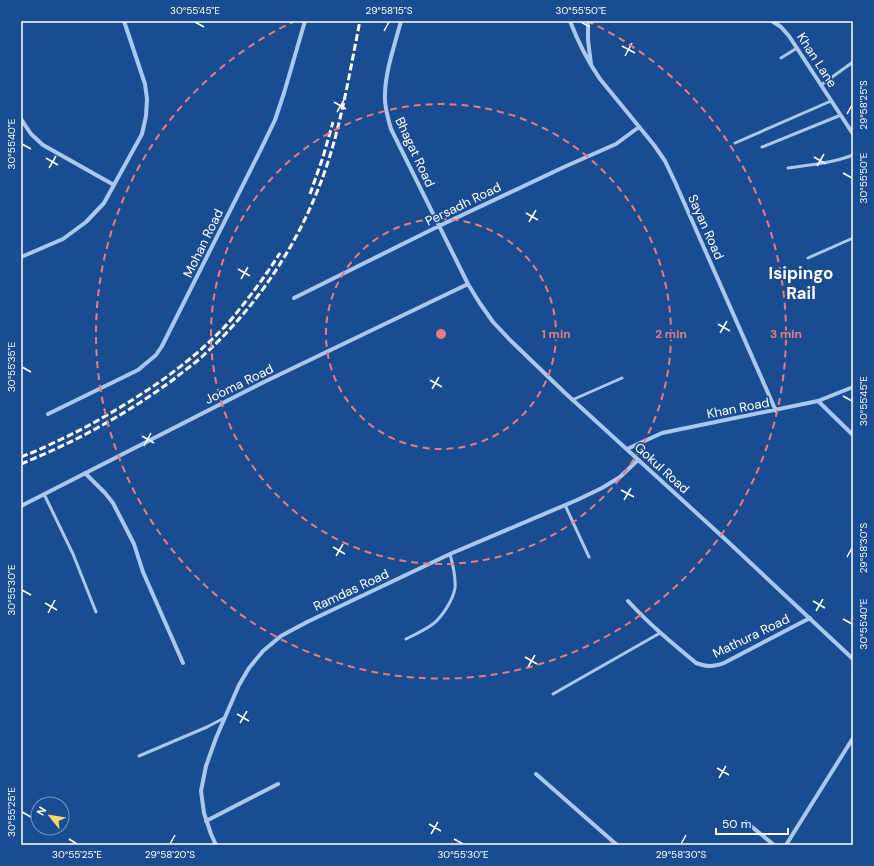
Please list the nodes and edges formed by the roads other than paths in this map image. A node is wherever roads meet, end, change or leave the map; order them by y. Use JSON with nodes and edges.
{"nodes":[{"id":1,"x":124,"y":21,"type":"edge"},
{"id":2,"x":305,"y":21,"type":"edge"},
{"id":3,"x":401,"y":21,"type":"edge"},
{"id":4,"x":570,"y":21,"type":"edge"},
{"id":5,"x":588,"y":21,"type":"edge"},
{"id":6,"x":772,"y":21,"type":"edge"},
{"id":7,"x":798,"y":48,"type":"junction"},
{"id":8,"x":781,"y":58,"type":"dead end"},
{"id":9,"x":853,"y":62,"type":"edge"},
{"id":10,"x":592,"y":68,"type":"junction"},
{"id":11,"x":821,"y":85,"type":"junction"},
{"id":12,"x":831,"y":100,"type":"junction"},
{"id":13,"x":840,"y":115,"type":"junction"},
{"id":14,"x":21,"y":119,"type":"edge"},
{"id":15,"x":640,"y":127,"type":"junction"},
{"id":16,"x":853,"y":134,"type":"edge"},
{"id":17,"x":736,"y":143,"type":"dead end"},
{"id":18,"x":762,"y":147,"type":"dead end"},
{"id":19,"x":853,"y":155,"type":"edge"},
{"id":20,"x":788,"y":168,"type":"dead end"},
{"id":21,"x":114,"y":185,"type":"junction"},
{"id":22,"x":439,"y":226,"type":"junction"},
{"id":23,"x":853,"y":238,"type":"edge"},
{"id":24,"x":21,"y":257,"type":"edge"},
{"id":25,"x":808,"y":258,"type":"dead end"},
{"id":26,"x":468,"y":284,"type":"junction"},
{"id":27,"x":294,"y":298,"type":"dead end"},
{"id":28,"x":622,"y":378,"type":"dead end"},
{"id":29,"x":853,"y":387,"type":"edge"},
{"id":30,"x":572,"y":400,"type":"junction"},
{"id":31,"x":818,"y":401,"type":"junction"},
{"id":32,"x":776,"y":411,"type":"junction"},
{"id":33,"x":48,"y":414,"type":"dead end"},
{"id":34,"x":853,"y":435,"type":"edge"},
{"id":35,"x":627,"y":449,"type":"junction"},
{"id":36,"x":638,"y":460,"type":"junction"},
{"id":37,"x":85,"y":473,"type":"junction"},
{"id":38,"x":44,"y":494,"type":"junction"},
{"id":39,"x":565,"y":505,"type":"junction"},
{"id":40,"x":21,"y":506,"type":"edge"},
{"id":41,"x":450,"y":554,"type":"junction"},
{"id":42,"x":588,"y":557,"type":"dead end"},
{"id":43,"x":628,"y":601,"type":"dead end"},
{"id":44,"x":96,"y":612,"type":"dead end"},
{"id":45,"x":810,"y":618,"type":"junction"},
{"id":46,"x":660,"y":633,"type":"junction"},
{"id":47,"x":406,"y":639,"type":"dead end"},
{"id":48,"x":853,"y":659,"type":"edge"},
{"id":49,"x":183,"y":663,"type":"dead end"},
{"id":50,"x":553,"y":694,"type":"dead end"},
{"id":51,"x":224,"y":718,"type":"junction"},
{"id":52,"x":853,"y":738,"type":"edge"},
{"id":53,"x":139,"y":756,"type":"dead end"},
{"id":54,"x":536,"y":774,"type":"dead end"},
{"id":55,"x":278,"y":784,"type":"dead end"},
{"id":56,"x":206,"y":821,"type":"junction"},
{"id":57,"x":746,"y":822,"type":"dead end"},
{"id":58,"x":216,"y":845,"type":"edge"},
{"id":59,"x":617,"y":845,"type":"edge"},
{"id":60,"x":774,"y":845,"type":"edge"},
{"id":61,"x":786,"y":845,"type":"edge"}],
"edges":[{"from":1,"to":21,"type":"street"},
{"from":2,"to":33,"type":"street","name":"Mohan Road"},
{"from":3,"to":22,"type":"street","name":"Bhagat Road"},
{"from":4,"to":10,"type":"street","name":"Sayan Road"},
{"from":5,"to":10,"type":"street","name":"Sayan Road"},
{"from":6,"to":7,"type":"street","name":"Khan Lane"},
{"from":7,"to":8,"type":"lane"},
{"from":7,"to":11,"type":"street","name":"Khan Lane"},
{"from":9,"to":11,"type":"lane"},
{"from":10,"to":15,"type":"street","name":"Sayan Road"},
{"from":11,"to":12,"type":"street","name":"Khan Lane"},
{"from":12,"to":13,"type":"street","name":"Khan Lane"},
{"from":12,"to":17,"type":"lane"},
{"from":13,"to":16,"type":"street","name":"Khan Lane"},
{"from":13,"to":18,"type":"lane"},
{"from":14,"to":21,"type":"street"},
{"from":15,"to":22,"type":"street","name":"Persadh Road"},
{"from":15,"to":32,"type":"street","name":"Sayan Road"},
{"from":19,"to":20,"type":"lane"},
{"from":21,"to":24,"type":"street"},
{"from":22,"to":26,"type":"street","name":"Bhagat Road"},
{"from":22,"to":27,"type":"street","name":"Persadh Road"},
{"from":23,"to":25,"type":"lane"},
{"from":26,"to":30,"type":"street","name":"Gokul Road"},
{"from":26,"to":37,"type":"street","name":"Jooma Road"},
{"from":28,"to":30,"type":"lane"},
{"from":29,"to":31,"type":"street","name":"Khan Road"},
{"from":30,"to":35,"type":"street","name":"Gokul Road"},
{"from":31,"to":32,"type":"street","name":"Khan Road"},
{"from":31,"to":34,"type":"street"},
{"from":32,"to":35,"type":"street","name":"Khan Road"},
{"from":35,"to":36,"type":"street","name":"Gokul Road"},
{"from":36,"to":39,"type":"street","name":"Ramdas Road"},
{"from":36,"to":45,"type":"street","name":"Gokul Road"},
{"from":37,"to":38,"type":"street","name":"Jooma Road"},
{"from":37,"to":49,"type":"street"},
{"from":38,"to":40,"type":"street","name":"Jooma Road"},
{"from":38,"to":44,"type":"lane"},
{"from":39,"to":41,"type":"street","name":"Ramdas Road"},
{"from":39,"to":42,"type":"lane"},
{"from":41,"to":47,"type":"lane"},
{"from":41,"to":51,"type":"street","name":"Ramdas Road"},
{"from":43,"to":46,"type":"street","name":"Mathura Road"},
{"from":45,"to":46,"type":"street","name":"Mathura Road"},
{"from":45,"to":48,"type":"street","name":"Gokul Road"},
{"from":46,"to":50,"type":"lane"},
{"from":51,"to":53,"type":"lane"},
{"from":51,"to":56,"type":"street","name":"Ramdas Road"},
{"from":52,"to":61,"type":"street"},
{"from":54,"to":59,"type":"street"},
{"from":55,"to":56,"type":"street"},
{"from":56,"to":58,"type":"street","name":"Ramdas Road"},
{"from":57,"to":60,"type":"street"}]}
